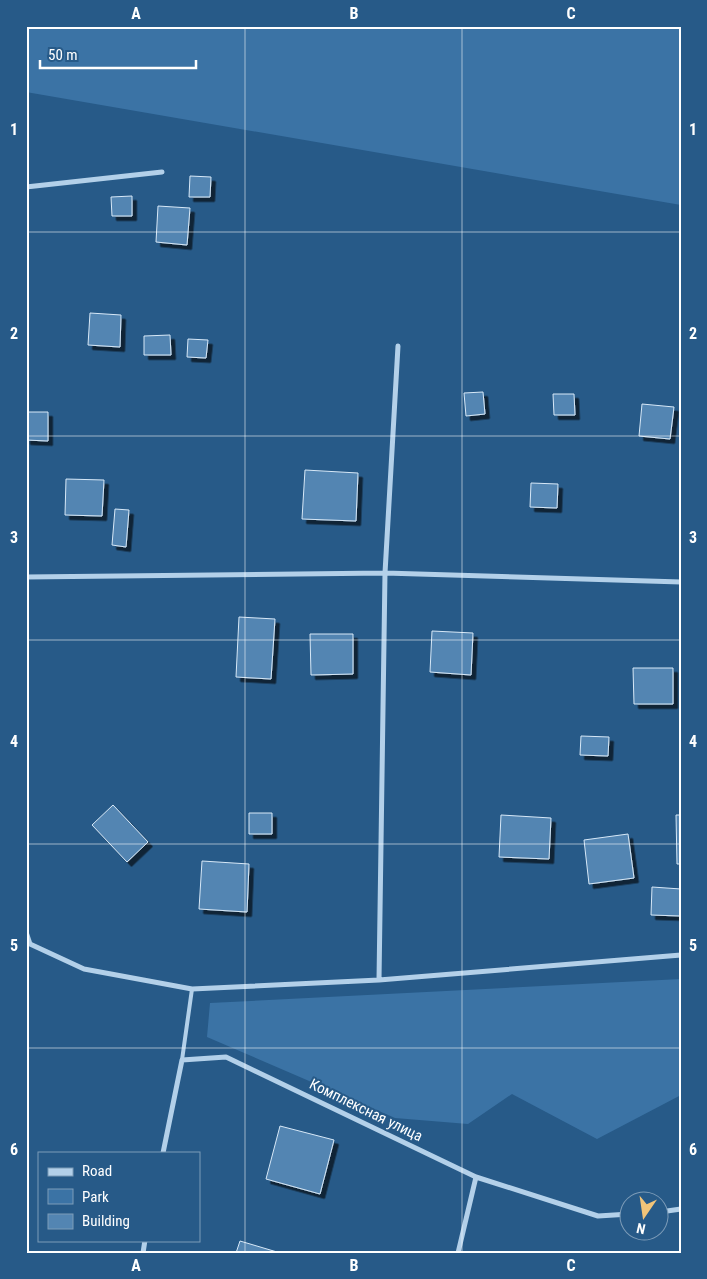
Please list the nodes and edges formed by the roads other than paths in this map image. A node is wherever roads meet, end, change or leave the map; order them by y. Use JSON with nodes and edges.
{"nodes":[{"id":1,"x":162,"y":172,"type":"dead end"},
{"id":2,"x":26,"y":186,"type":"edge"},
{"id":3,"x":398,"y":346,"type":"dead end"},
{"id":4,"x":385,"y":573,"type":"junction"},
{"id":5,"x":26,"y":577,"type":"edge"},
{"id":6,"x":681,"y":582,"type":"edge"},
{"id":7,"x":26,"y":932,"type":"edge"},
{"id":8,"x":681,"y":955,"type":"edge"},
{"id":9,"x":379,"y":980,"type":"junction"},
{"id":10,"x":192,"y":989,"type":"junction"},
{"id":11,"x":182,"y":1060,"type":"junction"},
{"id":12,"x":163,"y":1152,"type":"edge"},
{"id":13,"x":476,"y":1178,"type":"junction"},
{"id":14,"x":620,"y":1215,"type":"edge"},
{"id":15,"x":458,"y":1253,"type":"edge"}],
"edges":[{"from":1,"to":2,"type":"street"},
{"from":3,"to":4,"type":"street"},
{"from":4,"to":5,"type":"street"},
{"from":4,"to":6,"type":"street"},
{"from":4,"to":9,"type":"street"},
{"from":7,"to":10,"type":"street"},
{"from":8,"to":9,"type":"street"},
{"from":9,"to":10,"type":"street"},
{"from":10,"to":11,"type":"lane"},
{"from":11,"to":12,"type":"street"},
{"from":11,"to":13,"type":"street","name":"Комплексная улица"},
{"from":13,"to":14,"type":"street","name":"Комплексная улица"},
{"from":13,"to":15,"type":"street"}]}
